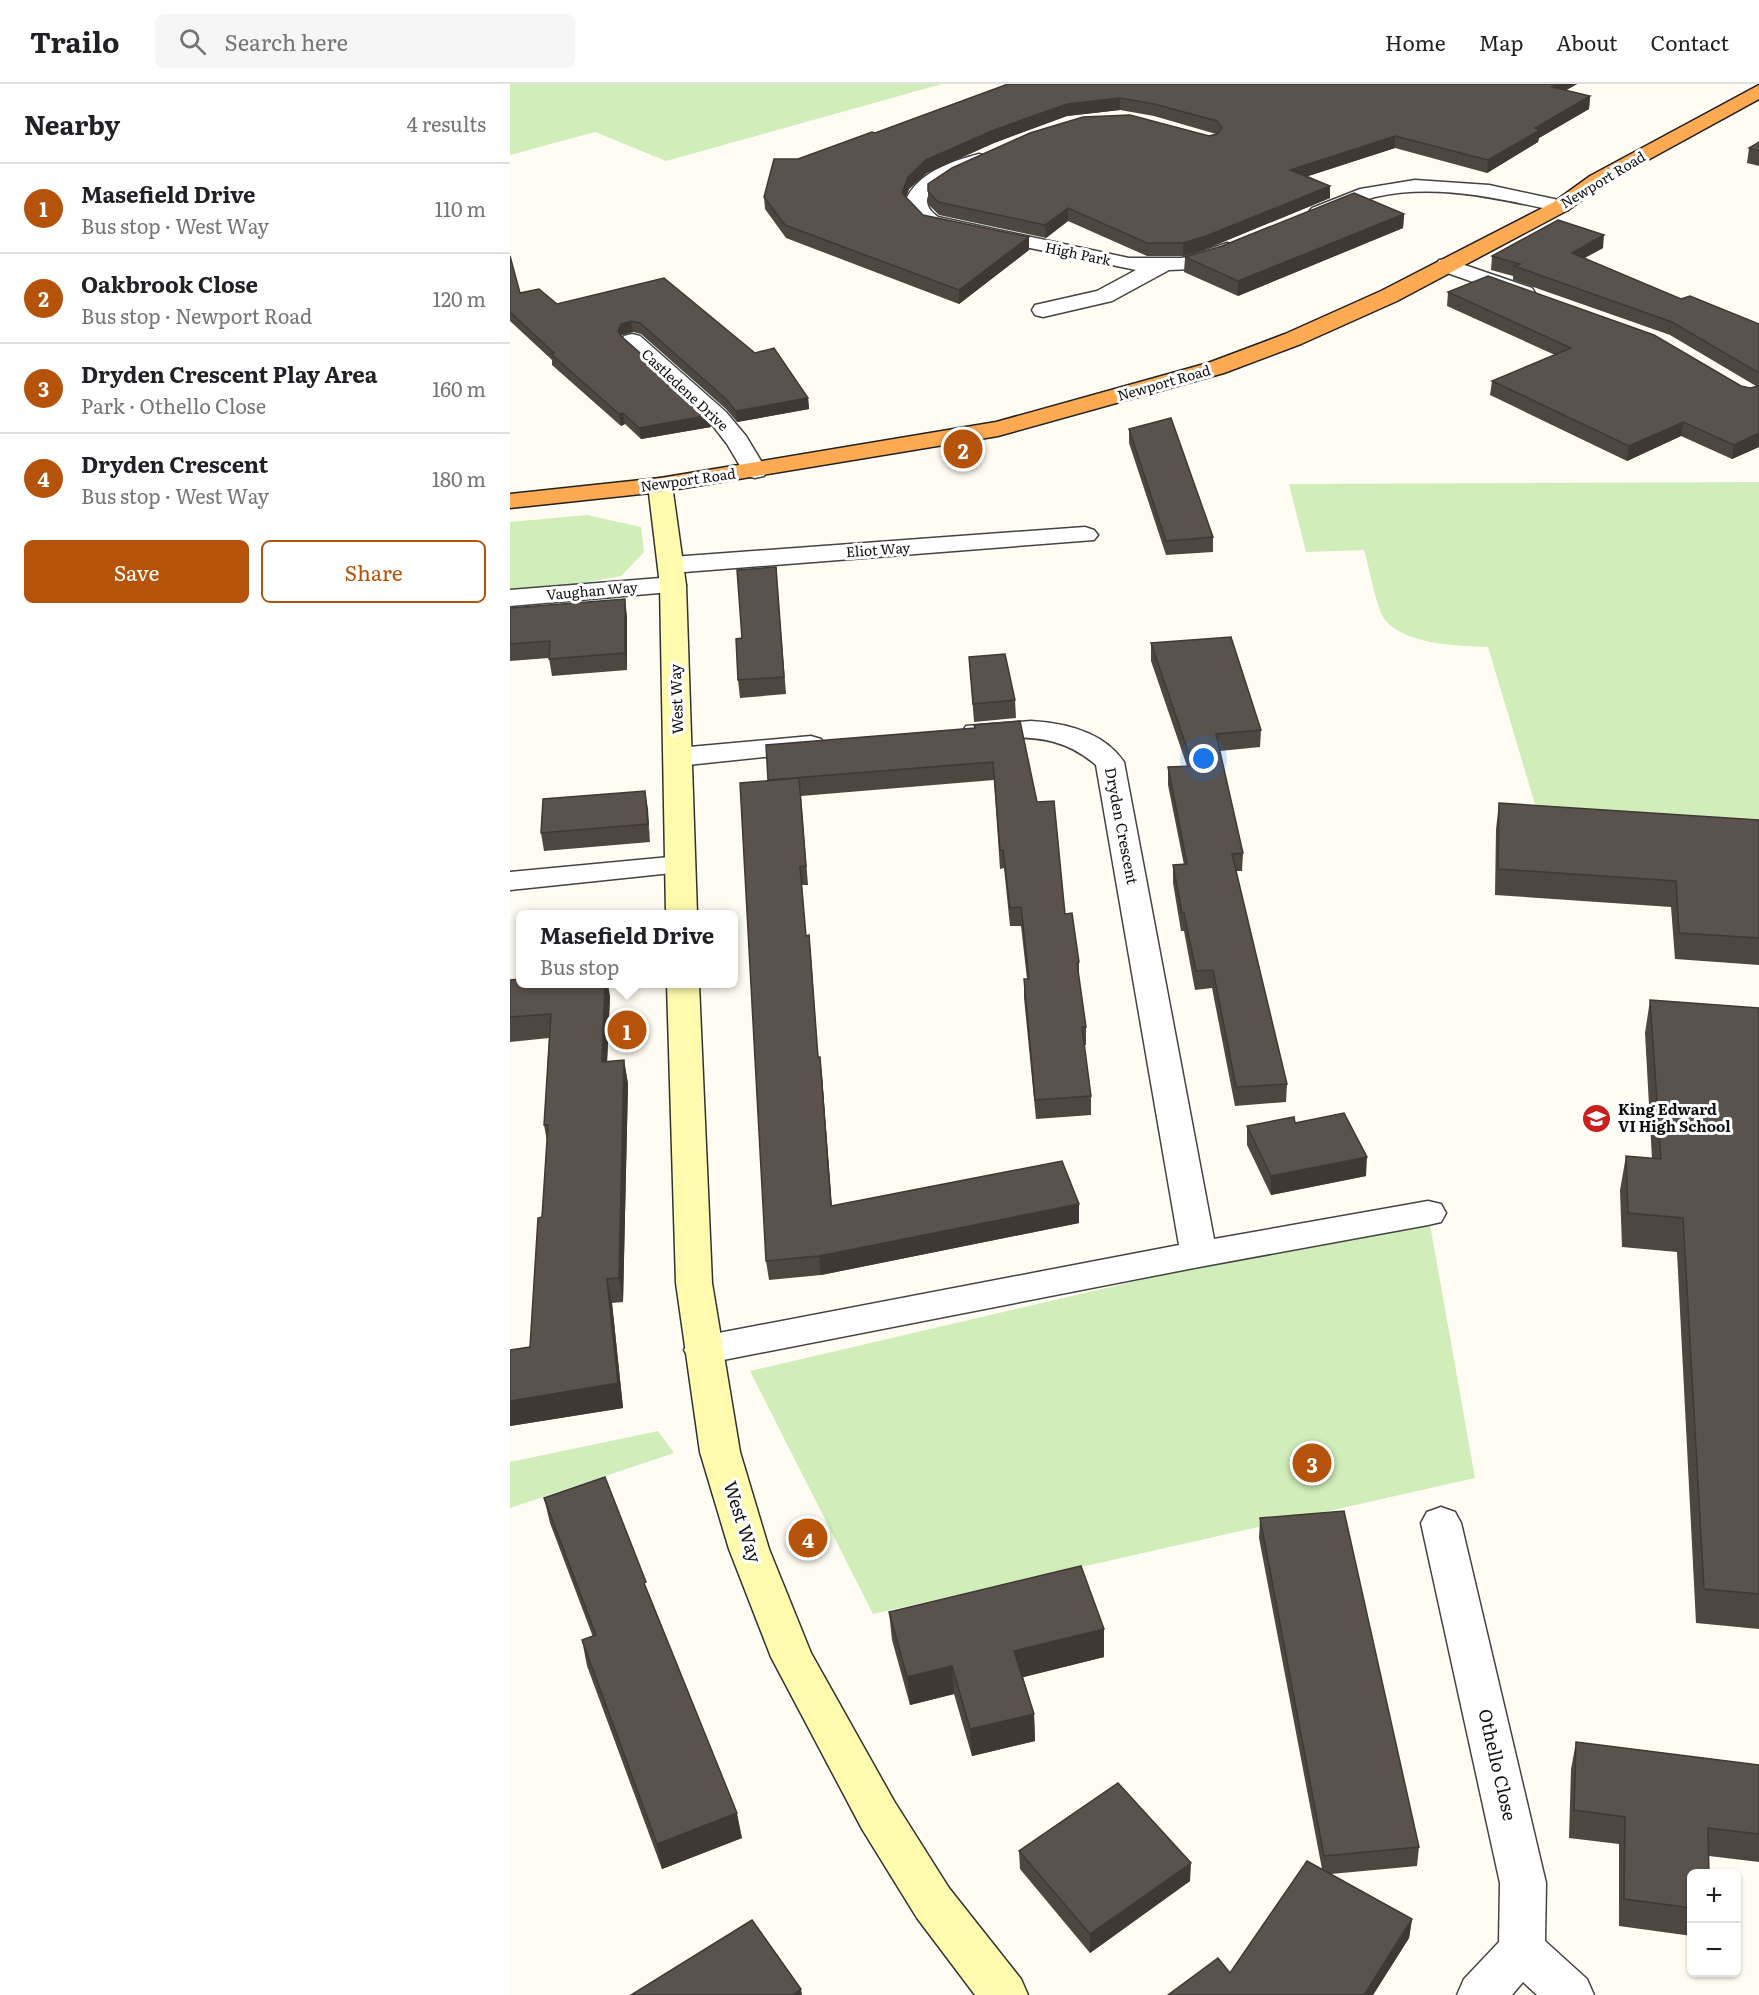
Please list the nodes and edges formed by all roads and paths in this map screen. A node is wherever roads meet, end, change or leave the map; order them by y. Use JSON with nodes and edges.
{"nodes":[{"id":1,"x":1759,"y":91,"type":"edge"},
{"id":2,"x":999,"y":152,"type":"edge"},
{"id":3,"x":1561,"y":206,"type":"junction"},
{"id":4,"x":1301,"y":220,"type":"edge"},
{"id":5,"x":1246,"y":242,"type":"edge"},
{"id":6,"x":1447,"y":265,"type":"junction"},
{"id":7,"x":1161,"y":266,"type":"junction"},
{"id":8,"x":1541,"y":299,"type":"edge"},
{"id":9,"x":1044,"y":310,"type":"dead end"},
{"id":10,"x":632,"y":341,"type":"dead end"},
{"id":11,"x":755,"y":471,"type":"junction"},
{"id":12,"x":660,"y":485,"type":"junction"},
{"id":13,"x":510,"y":501,"type":"edge"},
{"id":14,"x":1085,"y":535,"type":"dead end"},
{"id":15,"x":673,"y":575,"type":"junction"},
{"id":16,"x":510,"y":597,"type":"edge"},
{"id":17,"x":949,"y":734,"type":"edge"},
{"id":18,"x":843,"y":743,"type":"edge"},
{"id":19,"x":678,"y":757,"type":"junction"},
{"id":20,"x":680,"y":865,"type":"junction"},
{"id":21,"x":510,"y":881,"type":"edge"},
{"id":22,"x":682,"y":910,"type":"edge"},
{"id":23,"x":683,"y":988,"type":"edge"},
{"id":24,"x":1428,"y":1213,"type":"dead end"},
{"id":25,"x":1199,"y":1254,"type":"junction"},
{"id":26,"x":703,"y":1350,"type":"junction"},
{"id":27,"x":1441,"y":1523,"type":"dead end"},
{"id":28,"x":1522,"y":1950,"type":"junction"},
{"id":29,"x":1004,"y":1995,"type":"edge"},
{"id":30,"x":1481,"y":1995,"type":"edge"},
{"id":31,"x":1570,"y":1995,"type":"edge"}],
"edges":[{"from":1,"to":3,"type":"highway","name":"Newport Road"},
{"from":2,"to":7,"type":"street","name":"High Park"},
{"from":3,"to":4,"type":"street"},
{"from":3,"to":6,"type":"highway","name":"Newport Road"},
{"from":5,"to":7,"type":"street","name":"High Park"},
{"from":6,"to":8,"type":"street"},
{"from":6,"to":11,"type":"highway","name":"Newport Road"},
{"from":7,"to":9,"type":"street"},
{"from":10,"to":11,"type":"street","name":"Castledene Drive"},
{"from":11,"to":12,"type":"highway","name":"Newport Road"},
{"from":12,"to":13,"type":"highway","name":"Newport Road"},
{"from":12,"to":15,"type":"street","name":"West Way"},
{"from":14,"to":15,"type":"street","name":"Eliot Way"},
{"from":15,"to":16,"type":"street","name":"Vaughan Way"},
{"from":15,"to":19,"type":"street","name":"West Way"},
{"from":17,"to":25,"type":"street","name":"Dryden Crescent"},
{"from":18,"to":19,"type":"street"},
{"from":19,"to":20,"type":"street","name":"West Way"},
{"from":20,"to":21,"type":"street"},
{"from":20,"to":22,"type":"street","name":"West Way"},
{"from":23,"to":26,"type":"street","name":"West Way"},
{"from":24,"to":25,"type":"street"},
{"from":25,"to":26,"type":"street"},
{"from":26,"to":29,"type":"street","name":"West Way"},
{"from":27,"to":28,"type":"street","name":"Othello Close"},
{"from":28,"to":30,"type":"street"},
{"from":28,"to":31,"type":"street"}]}
